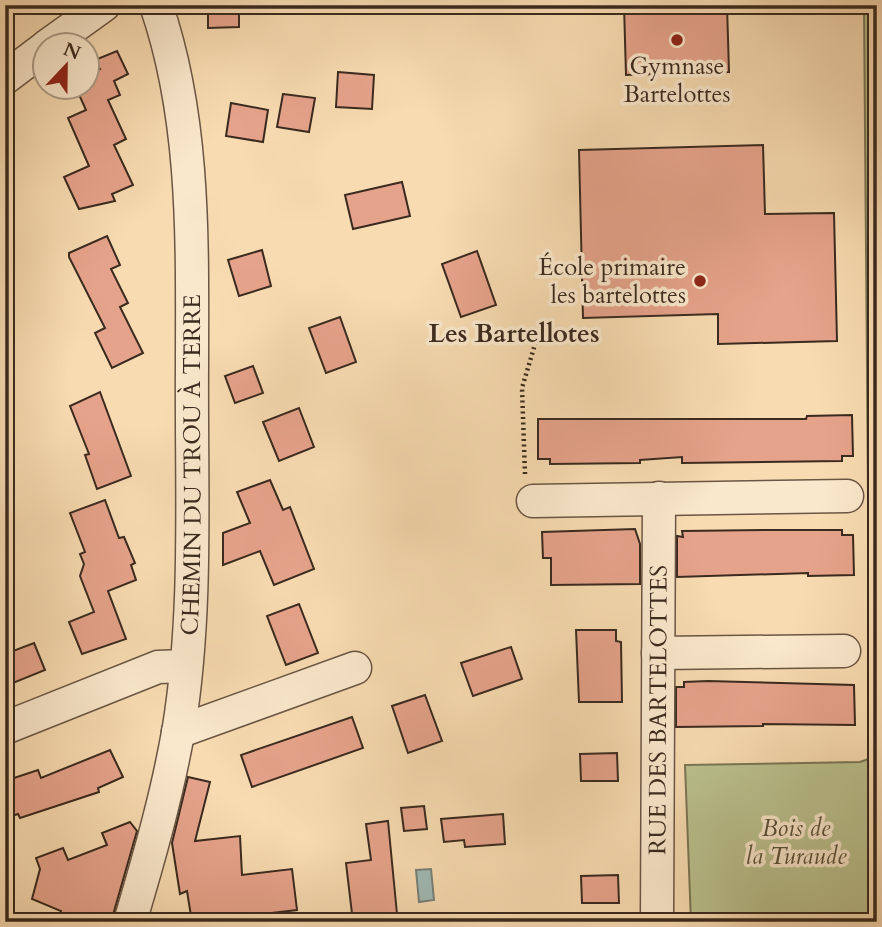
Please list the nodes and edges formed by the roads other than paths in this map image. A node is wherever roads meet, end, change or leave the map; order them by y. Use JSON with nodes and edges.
{"nodes":[{"id":1,"x":104,"y":5,"type":"edge"},
{"id":2,"x":156,"y":5,"type":"edge"},
{"id":3,"x":66,"y":32,"type":"edge"},
{"id":4,"x":32,"y":57,"type":"edge"},
{"id":5,"x":5,"y":78,"type":"edge"},
{"id":6,"x":847,"y":496,"type":"dead end"},
{"id":7,"x":659,"y":498,"type":"junction"},
{"id":8,"x":533,"y":501,"type":"road end"},
{"id":9,"x":844,"y":651,"type":"dead end"},
{"id":10,"x":658,"y":653,"type":"junction"},
{"id":11,"x":185,"y":666,"type":"junction"},
{"id":12,"x":355,"y":668,"type":"dead end"},
{"id":13,"x":5,"y":728,"type":"edge"},
{"id":14,"x":177,"y":732,"type":"junction"},
{"id":15,"x":130,"y":922,"type":"edge"},
{"id":16,"x":657,"y":922,"type":"edge"}],
"edges":[{"from":1,"to":3,"type":"street"},
{"from":2,"to":11,"type":"street","name":"CHEMIN DU TROU À TERRE"},
{"from":4,"to":5,"type":"street"},
{"from":6,"to":7,"type":"street"},
{"from":7,"to":8,"type":"street"},
{"from":7,"to":10,"type":"street","name":"RUE DES BARTELOTTES"},
{"from":9,"to":10,"type":"street"},
{"from":10,"to":16,"type":"street","name":"RUE DES BARTELOTTES"},
{"from":11,"to":13,"type":"street"},
{"from":11,"to":14,"type":"street","name":"CHEMIN DU TROU À TERRE"},
{"from":12,"to":14,"type":"street"},
{"from":14,"to":15,"type":"street","name":"CHEMIN DU TROU À TERRE"}]}
